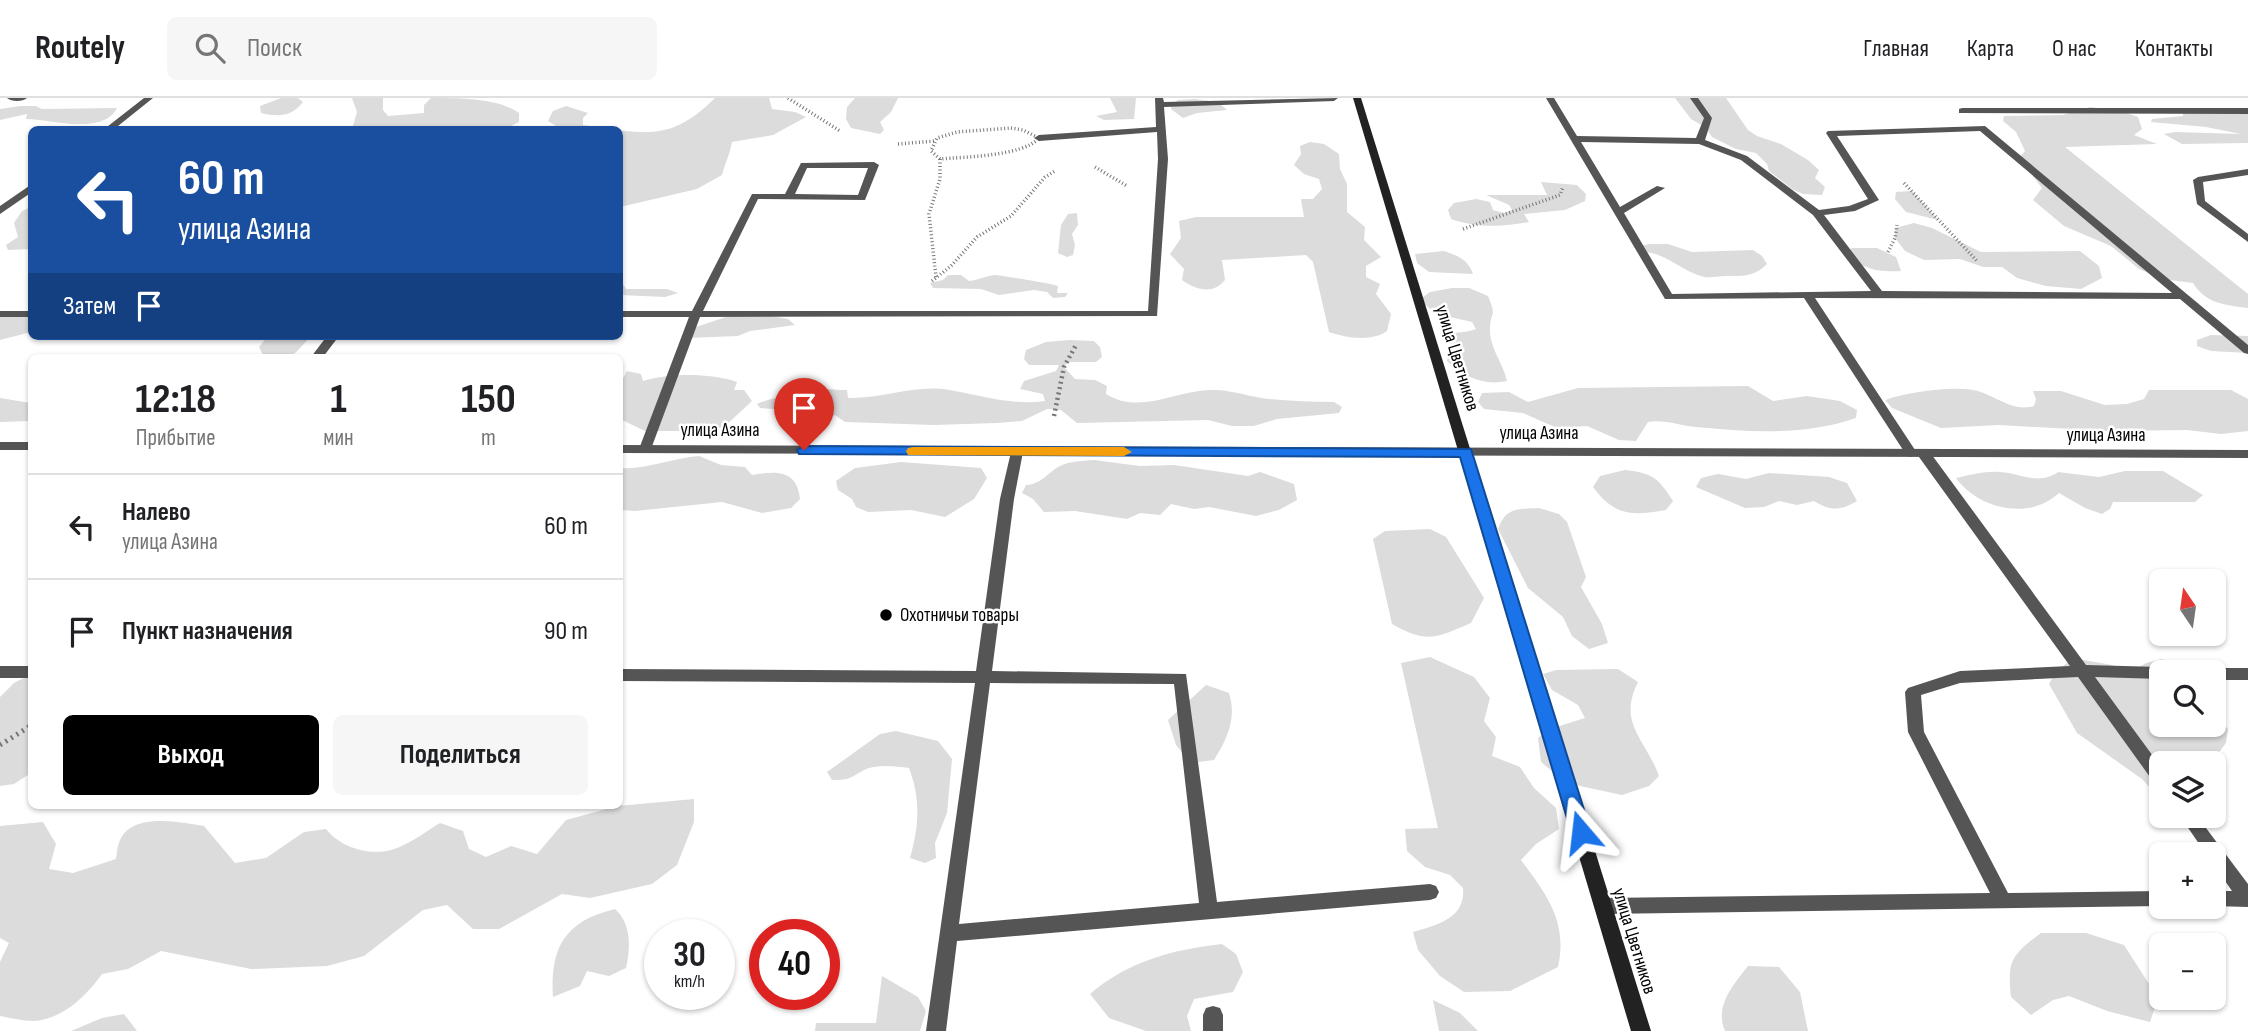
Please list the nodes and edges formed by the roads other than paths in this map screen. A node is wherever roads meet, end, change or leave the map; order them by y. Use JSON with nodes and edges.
{"nodes":[{"id":1,"x":10,"y":98,"type":"edge"},
{"id":2,"x":23,"y":98,"type":"edge"},
{"id":3,"x":149,"y":98,"type":"edge"},
{"id":4,"x":1334,"y":98,"type":"edge"},
{"id":5,"x":1357,"y":98,"type":"edge"},
{"id":6,"x":1550,"y":98,"type":"edge"},
{"id":7,"x":1694,"y":98,"type":"edge"},
{"id":8,"x":2038,"y":98,"type":"edge"},
{"id":9,"x":1159,"y":102,"type":"edge"},
{"id":10,"x":2052,"y":111,"type":"junction"},
{"id":11,"x":2248,"y":111,"type":"edge"},
{"id":12,"x":112,"y":126,"type":"edge"},
{"id":13,"x":1982,"y":128,"type":"junction"},
{"id":14,"x":1161,"y":129,"type":"junction"},
{"id":15,"x":1039,"y":138,"type":"road end"},
{"id":16,"x":1574,"y":139,"type":"junction"},
{"id":17,"x":1700,"y":141,"type":"junction"},
{"id":18,"x":2248,"y":172,"type":"edge"},
{"id":19,"x":1660,"y":188,"type":"dead end"},
{"id":20,"x":28,"y":190,"type":"edge"},
{"id":21,"x":789,"y":196,"type":"junction"},
{"id":22,"x":0,"y":211,"type":"edge"},
{"id":23,"x":1618,"y":212,"type":"junction"},
{"id":24,"x":1817,"y":213,"type":"junction"},
{"id":25,"x":2248,"y":239,"type":"edge"},
{"id":26,"x":1879,"y":294,"type":"junction"},
{"id":27,"x":1807,"y":295,"type":"junction"},
{"id":28,"x":2182,"y":296,"type":"junction"},
{"id":29,"x":28,"y":313,"type":"edge"},
{"id":30,"x":0,"y":314,"type":"edge"},
{"id":31,"x":623,"y":314,"type":"edge"},
{"id":32,"x":696,"y":314,"type":"junction"},
{"id":33,"x":330,"y":340,"type":"edge"},
{"id":34,"x":2248,"y":351,"type":"edge"},
{"id":35,"x":319,"y":354,"type":"edge"},
{"id":36,"x":0,"y":446,"type":"edge"},
{"id":37,"x":28,"y":446,"type":"edge"},
{"id":38,"x":623,"y":449,"type":"edge"},
{"id":39,"x":645,"y":449,"type":"junction"},
{"id":40,"x":1017,"y":452,"type":"junction"},
{"id":41,"x":1465,"y":452,"type":"junction"},
{"id":42,"x":1918,"y":454,"type":"junction"},
{"id":43,"x":2248,"y":454,"type":"edge"},
{"id":44,"x":2082,"y":671,"type":"junction"},
{"id":45,"x":0,"y":672,"type":"edge"},
{"id":46,"x":28,"y":672,"type":"edge"},
{"id":47,"x":2149,"y":673,"type":"edge"},
{"id":48,"x":2226,"y":674,"type":"edge"},
{"id":49,"x":2248,"y":674,"type":"edge"},
{"id":50,"x":623,"y":675,"type":"edge"},
{"id":51,"x":984,"y":677,"type":"junction"},
{"id":52,"x":2149,"y":763,"type":"edge"},
{"id":53,"x":2197,"y":828,"type":"edge"},
{"id":54,"x":1430,"y":892,"type":"dead end"},
{"id":55,"x":2248,"y":898,"type":"edge"},
{"id":56,"x":2226,"y":899,"type":"edge"},
{"id":57,"x":2149,"y":900,"type":"edge"},
{"id":58,"x":2003,"y":901,"type":"junction"},
{"id":59,"x":1603,"y":906,"type":"junction"},
{"id":60,"x":1209,"y":911,"type":"junction"},
{"id":61,"x":949,"y":933,"type":"junction"},
{"id":62,"x":936,"y":1031,"type":"edge"},
{"id":63,"x":1641,"y":1031,"type":"edge"}],
"edges":[{"from":1,"to":2,"type":"street"},
{"from":3,"to":12,"type":"street"},
{"from":4,"to":9,"type":"street"},
{"from":5,"to":41,"type":"street","name":"улица Цветников"},
{"from":6,"to":16,"type":"street"},
{"from":7,"to":17,"type":"street"},
{"from":8,"to":10,"type":"street"},
{"from":9,"to":14,"type":"street"},
{"from":10,"to":11,"type":"street"},
{"from":10,"to":13,"type":"street"},
{"from":13,"to":24,"type":"street"},
{"from":13,"to":28,"type":"street"},
{"from":14,"to":15,"type":"street"},
{"from":14,"to":32,"type":"street"},
{"from":16,"to":17,"type":"street"},
{"from":16,"to":23,"type":"street"},
{"from":17,"to":24,"type":"street"},
{"from":18,"to":25,"type":"street"},
{"from":19,"to":23,"type":"street"},
{"from":20,"to":22,"type":"street"},
{"from":21,"to":21,"type":"street"},
{"from":21,"to":32,"type":"street"},
{"from":23,"to":27,"type":"street"},
{"from":24,"to":26,"type":"street"},
{"from":26,"to":27,"type":"street"},
{"from":26,"to":28,"type":"street"},
{"from":27,"to":42,"type":"street"},
{"from":28,"to":34,"type":"street"},
{"from":29,"to":30,"type":"street"},
{"from":31,"to":32,"type":"street"},
{"from":32,"to":39,"type":"street"},
{"from":33,"to":35,"type":"street"},
{"from":36,"to":37,"type":"street"},
{"from":38,"to":39,"type":"street","name":"улица Азина"},
{"from":39,"to":40,"type":"street","name":"улица Азина"},
{"from":40,"to":41,"type":"street","name":"улица Азина"},
{"from":40,"to":51,"type":"street"},
{"from":41,"to":42,"type":"street","name":"улица Азина"},
{"from":41,"to":59,"type":"street","name":"улица Цветников"},
{"from":42,"to":43,"type":"street","name":"улица Азина"},
{"from":42,"to":44,"type":"street"},
{"from":44,"to":47,"type":"street"},
{"from":44,"to":52,"type":"street"},
{"from":44,"to":58,"type":"street"},
{"from":45,"to":46,"type":"street"},
{"from":48,"to":49,"type":"street"},
{"from":50,"to":51,"type":"street"},
{"from":51,"to":60,"type":"street"},
{"from":51,"to":61,"type":"street"},
{"from":53,"to":55,"type":"street"},
{"from":54,"to":60,"type":"street"},
{"from":55,"to":56,"type":"street"},
{"from":57,"to":58,"type":"street"},
{"from":58,"to":59,"type":"street"},
{"from":59,"to":63,"type":"street","name":"улица Цветников"},
{"from":60,"to":61,"type":"street"},
{"from":61,"to":62,"type":"street"}]}
